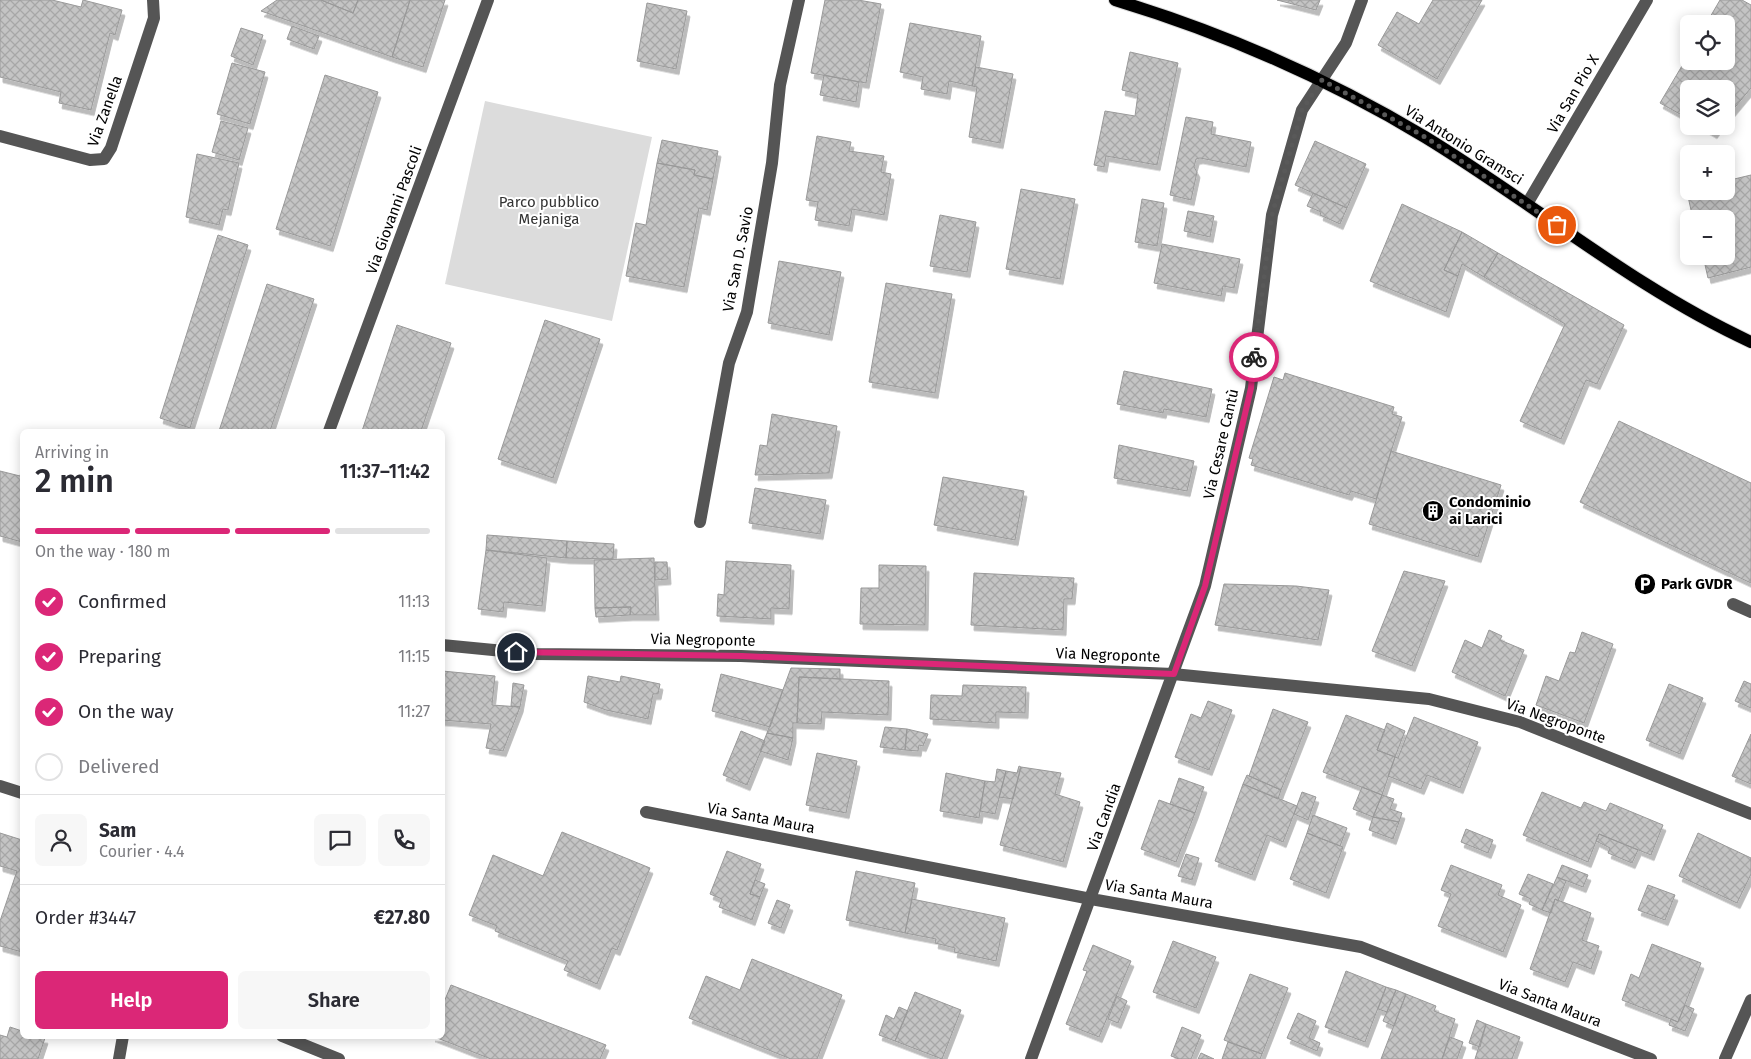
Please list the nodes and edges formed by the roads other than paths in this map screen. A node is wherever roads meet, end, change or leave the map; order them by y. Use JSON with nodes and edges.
{"nodes":[{"id":1,"x":153,"y":0,"type":"edge"},
{"id":2,"x":488,"y":0,"type":"edge"},
{"id":3,"x":799,"y":0,"type":"edge"},
{"id":4,"x":1115,"y":0,"type":"edge"},
{"id":5,"x":1362,"y":0,"type":"edge"},
{"id":6,"x":1647,"y":0,"type":"edge"},
{"id":7,"x":1322,"y":80,"type":"junction"},
{"id":8,"x":0,"y":136,"type":"edge"},
{"id":9,"x":1527,"y":204,"type":"junction"},
{"id":10,"x":1751,"y":342,"type":"edge"},
{"id":11,"x":330,"y":429,"type":"edge"},
{"id":12,"x":700,"y":522,"type":"dead end"},
{"id":13,"x":1205,"y":586,"type":"joint"},
{"id":14,"x":1733,"y":604,"type":"dead end"},
{"id":15,"x":1751,"y":612,"type":"edge"},
{"id":16,"x":445,"y":645,"type":"edge"},
{"id":17,"x":1174,"y":674,"type":"junction"},
{"id":18,"x":0,"y":786,"type":"edge"},
{"id":19,"x":20,"y":792,"type":"edge"},
{"id":20,"x":646,"y":812,"type":"dead end"},
{"id":21,"x":1751,"y":814,"type":"edge"},
{"id":22,"x":1091,"y":899,"type":"junction"},
{"id":23,"x":1751,"y":1000,"type":"edge"},
{"id":24,"x":122,"y":1039,"type":"edge"},
{"id":25,"x":289,"y":1039,"type":"edge"},
{"id":26,"x":119,"y":1059,"type":"edge"},
{"id":27,"x":339,"y":1059,"type":"edge"},
{"id":28,"x":1030,"y":1059,"type":"edge"},
{"id":29,"x":1651,"y":1059,"type":"edge"},
{"id":30,"x":1725,"y":1059,"type":"edge"}],
"edges":[{"from":1,"to":8,"type":"street","name":"Via Zanella"},
{"from":2,"to":11,"type":"street","name":"Via Giovanni Pascoli"},
{"from":3,"to":12,"type":"street","name":"Via San D. Savio"},
{"from":4,"to":7,"type":"main road","name":"Via Antonio Gramsci"},
{"from":5,"to":7,"type":"street","name":"Via Cesare Cantù"},
{"from":6,"to":9,"type":"street","name":"Via San Pio X"},
{"from":7,"to":9,"type":"main road","name":"Via Antonio Gramsci"},
{"from":7,"to":13,"type":"street","name":"Via Cesare Cantù"},
{"from":9,"to":10,"type":"main road","name":"Via Antonio Gramsci"},
{"from":13,"to":17,"type":"street","name":"Via Candia"},
{"from":14,"to":15,"type":"street"},
{"from":16,"to":17,"type":"street","name":"Via Negroponte"},
{"from":17,"to":21,"type":"street","name":"Via Negroponte"},
{"from":17,"to":22,"type":"street","name":"Via Candia"},
{"from":18,"to":19,"type":"street"},
{"from":20,"to":22,"type":"street","name":"Via Santa Maura"},
{"from":22,"to":28,"type":"street","name":"Via Candia"},
{"from":22,"to":29,"type":"street","name":"Via Santa Maura"},
{"from":23,"to":30,"type":"street"},
{"from":24,"to":26,"type":"street"},
{"from":25,"to":27,"type":"street"}]}
